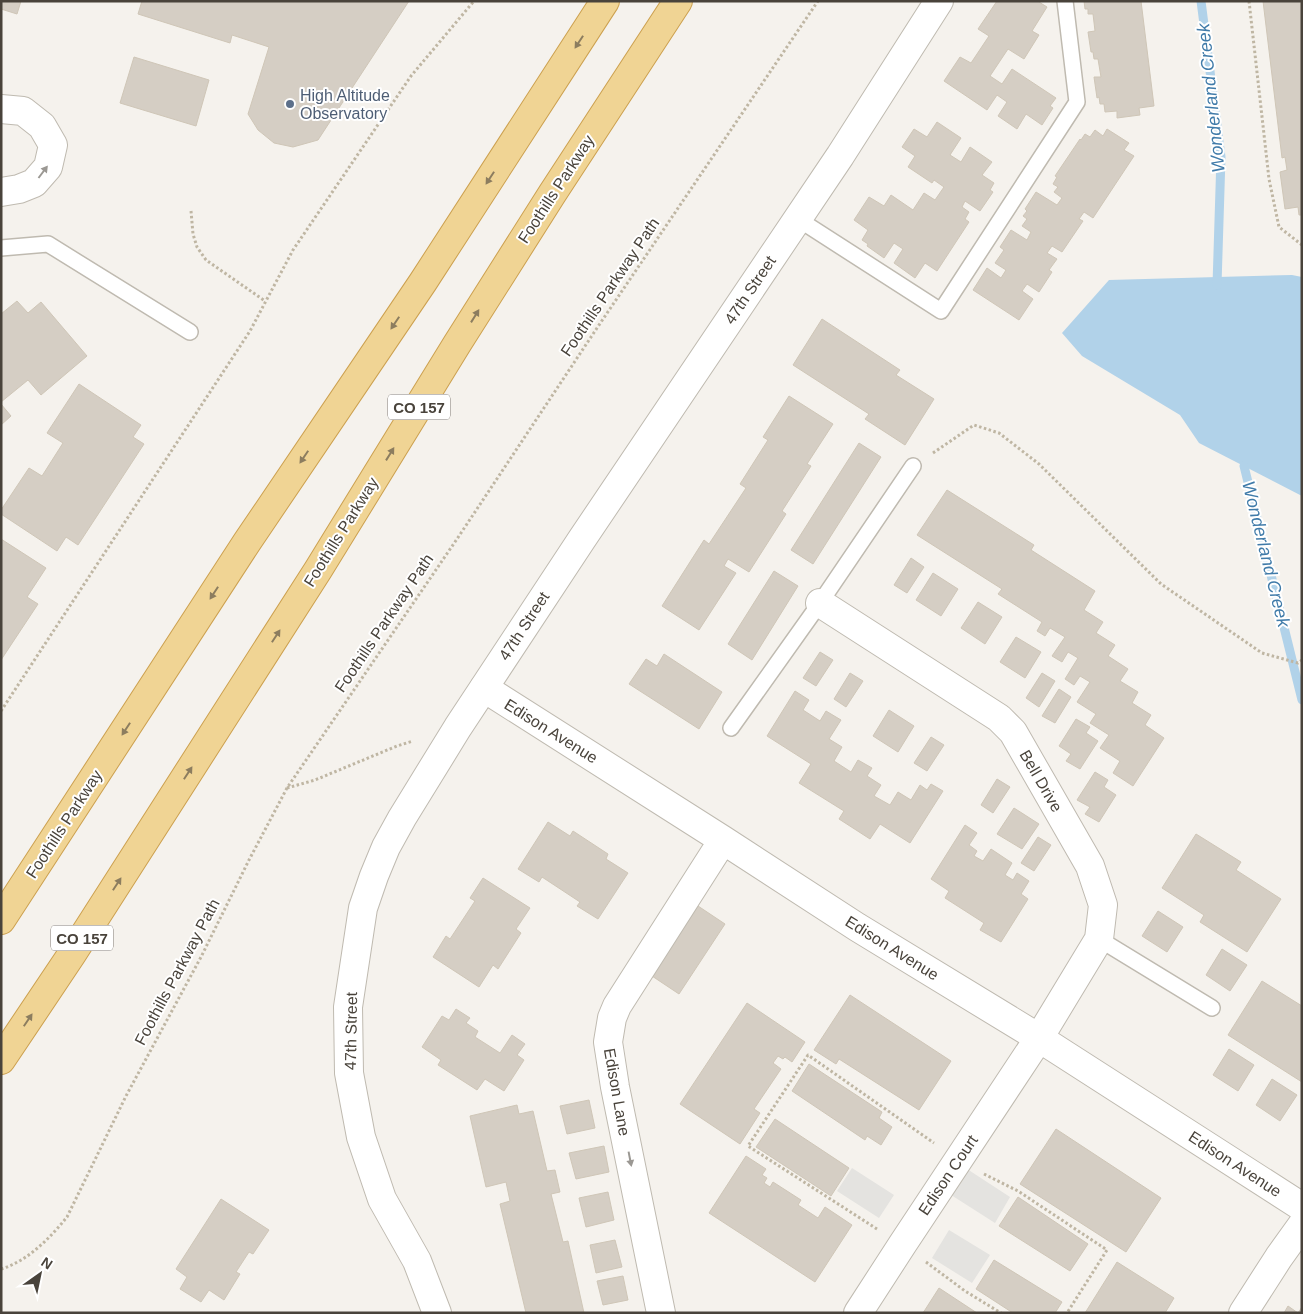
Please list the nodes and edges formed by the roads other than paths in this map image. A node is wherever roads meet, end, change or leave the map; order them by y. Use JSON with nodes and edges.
{"nodes":[{"id":1,"x":605,"y":1,"type":"edge"},
{"id":2,"x":678,"y":1,"type":"edge"},
{"id":3,"x":939,"y":1,"type":"edge"},
{"id":4,"x":1065,"y":1,"type":"edge"},
{"id":5,"x":1,"y":109,"type":"edge"},
{"id":6,"x":1,"y":192,"type":"edge"},
{"id":7,"x":798,"y":219,"type":"junction"},
{"id":8,"x":1,"y":248,"type":"edge"},
{"id":9,"x":190,"y":332,"type":"dead end"},
{"id":10,"x":913,"y":466,"type":"road end"},
{"id":11,"x":820,"y":603,"type":"junction"},
{"id":12,"x":484,"y":688,"type":"junction"},
{"id":13,"x":731,"y":728,"type":"dead end"},
{"id":14,"x":724,"y":840,"type":"junction"},
{"id":15,"x":1,"y":920,"type":"edge"},
{"id":16,"x":1099,"y":939,"type":"junction"},
{"id":17,"x":1212,"y":1008,"type":"dead end"},
{"id":18,"x":1039,"y":1038,"type":"junction"},
{"id":19,"x":1,"y":1060,"type":"edge"},
{"id":20,"x":1302,"y":1207,"type":"edge"},
{"id":21,"x":1302,"y":1225,"type":"edge"},
{"id":22,"x":437,"y":1313,"type":"edge"},
{"id":23,"x":661,"y":1313,"type":"edge"},
{"id":24,"x":858,"y":1313,"type":"edge"},
{"id":25,"x":1243,"y":1313,"type":"edge"}],
"edges":[{"from":1,"to":15,"type":"highway","name":"Foothills Parkway","one_way":true},
{"from":19,"to":2,"type":"highway","name":"Foothills Parkway","number":"CO 157","one_way":true},
{"from":3,"to":7,"type":"street","name":"47th Street"},
{"from":4,"to":7,"type":"lane"},
{"from":6,"to":5,"type":"street","one_way":true},
{"from":7,"to":12,"type":"street","name":"47th Street"},
{"from":8,"to":9,"type":"lane"},
{"from":10,"to":11,"type":"lane"},
{"from":11,"to":13,"type":"lane"},
{"from":11,"to":16,"type":"street","name":"Bell Drive"},
{"from":12,"to":14,"type":"street","name":"Edison Avenue"},
{"from":12,"to":22,"type":"street","name":"47th Street"},
{"from":14,"to":18,"type":"street","name":"Edison Avenue"},
{"from":14,"to":23,"type":"street","name":"Edison Lane","one_way":true},
{"from":16,"to":17,"type":"lane"},
{"from":16,"to":18,"type":"street","name":"Bell Drive"},
{"from":18,"to":20,"type":"street","name":"Edison Avenue"},
{"from":18,"to":24,"type":"street","name":"Edison Court"},
{"from":21,"to":25,"type":"street"}]}
